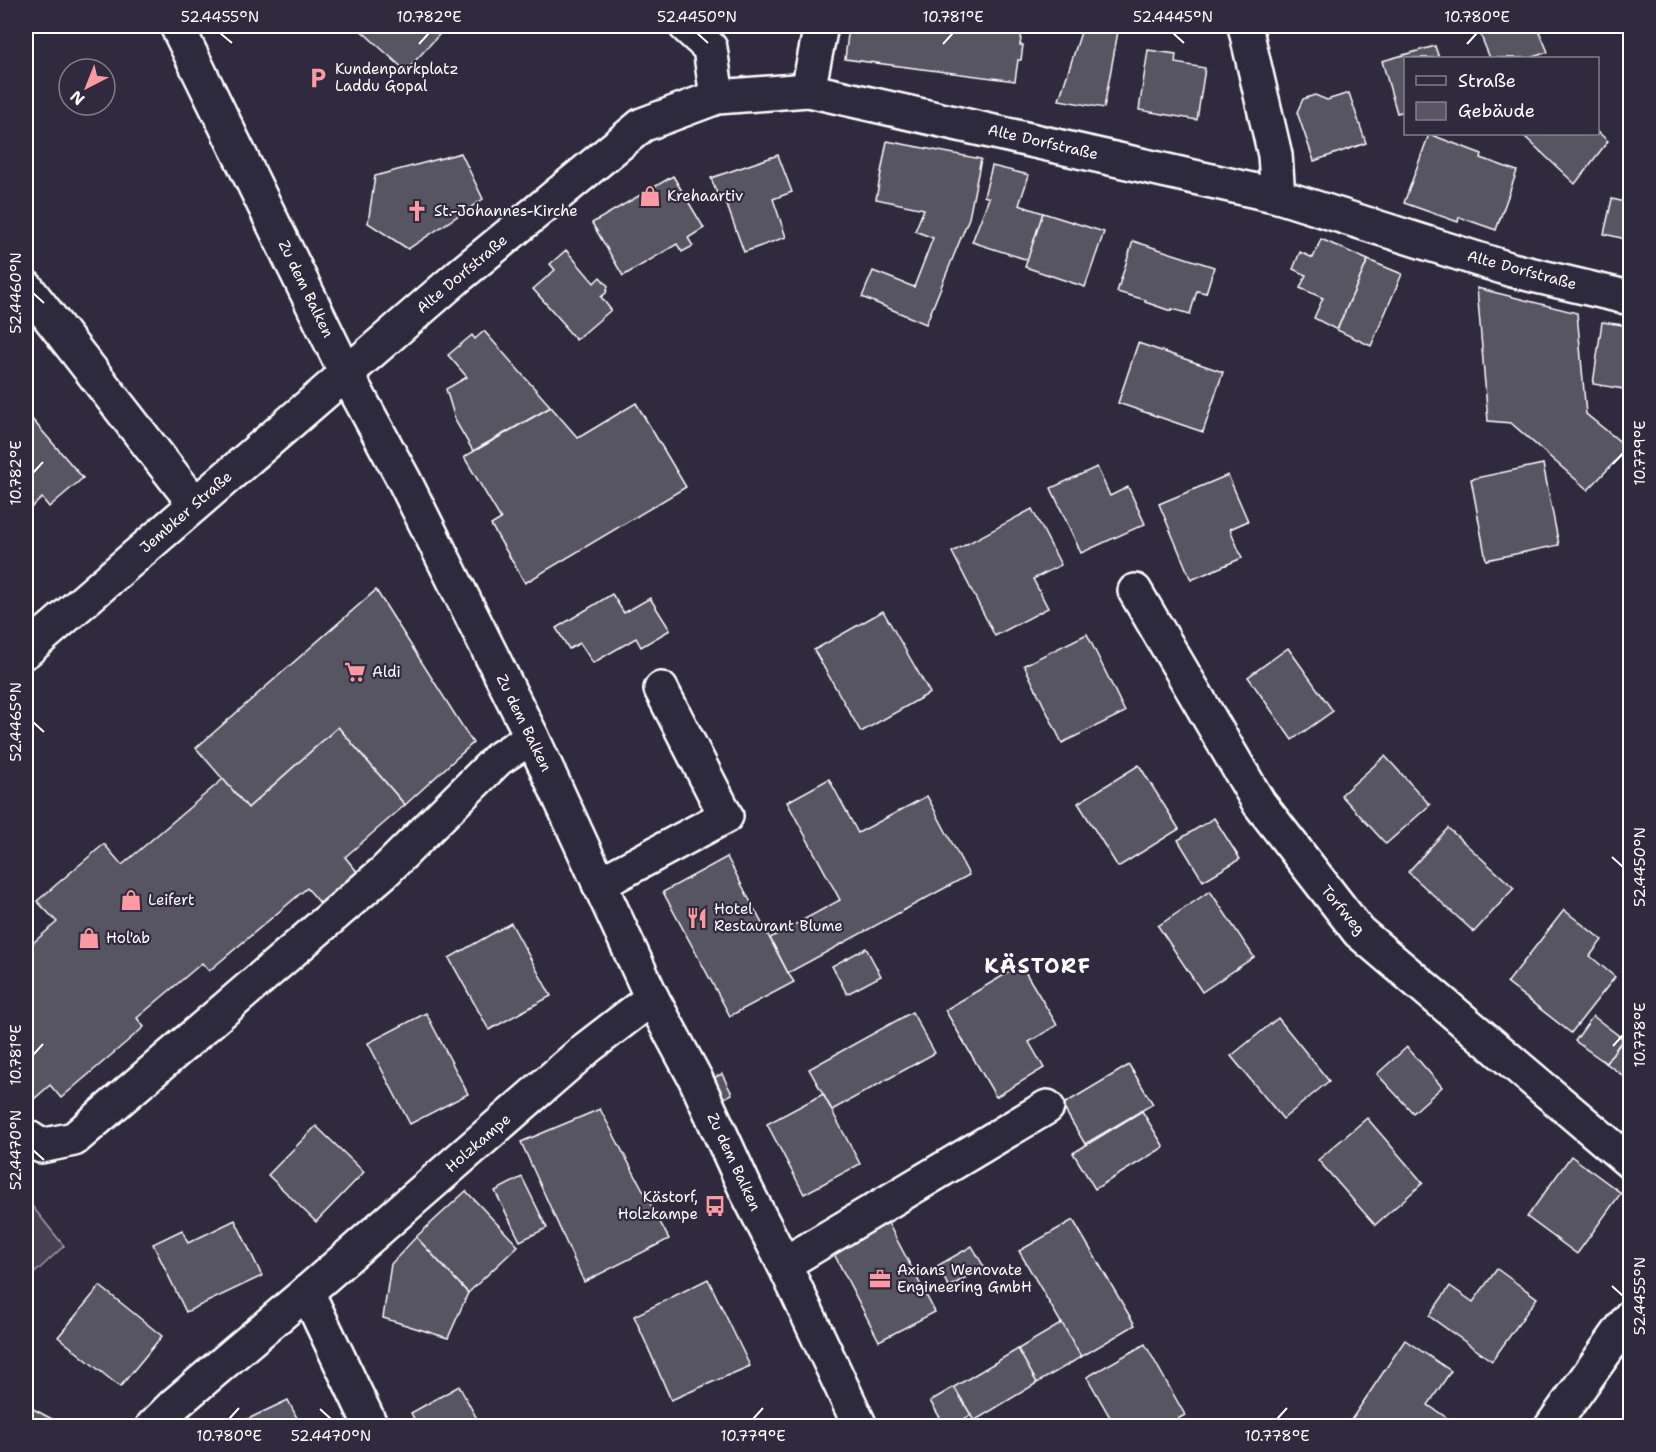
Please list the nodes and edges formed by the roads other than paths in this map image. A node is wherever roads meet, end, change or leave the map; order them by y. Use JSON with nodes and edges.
{"nodes":[{"id":1,"x":177,"y":26,"type":"edge"},
{"id":2,"x":686,"y":26,"type":"edge"},
{"id":3,"x":821,"y":26,"type":"edge"},
{"id":4,"x":1245,"y":26,"type":"edge"},
{"id":5,"x":808,"y":90,"type":"junction"},
{"id":6,"x":717,"y":97,"type":"junction"},
{"id":7,"x":1278,"y":196,"type":"junction"},
{"id":8,"x":26,"y":287,"type":"edge"},
{"id":9,"x":1630,"y":298,"type":"edge"},
{"id":10,"x":346,"y":373,"type":"junction"},
{"id":11,"x":195,"y":504,"type":"junction"},
{"id":12,"x":1135,"y":591,"type":"dead end"},
{"id":13,"x":26,"y":651,"type":"edge"},
{"id":14,"x":661,"y":689,"type":"dead end"},
{"id":15,"x":532,"y":737,"type":"junction"},
{"id":16,"x":599,"y":884,"type":"junction"},
{"id":17,"x":652,"y":998,"type":"junction"},
{"id":18,"x":1047,"y":1107,"type":"dead end"},
{"id":19,"x":26,"y":1136,"type":"edge"},
{"id":20,"x":1630,"y":1162,"type":"edge"},
{"id":21,"x":784,"y":1264,"type":"junction"},
{"id":22,"x":307,"y":1292,"type":"junction"},
{"id":23,"x":1630,"y":1317,"type":"edge"},
{"id":24,"x":153,"y":1426,"type":"edge"},
{"id":25,"x":371,"y":1426,"type":"edge"},
{"id":26,"x":860,"y":1426,"type":"edge"},
{"id":27,"x":1552,"y":1426,"type":"edge"}],
"edges":[{"from":1,"to":10,"type":"street","name":"Zu dem Balken"},
{"from":2,"to":6,"type":"street"},
{"from":3,"to":5,"type":"street"},
{"from":4,"to":7,"type":"street"},
{"from":5,"to":6,"type":"street","name":"Alte Dorfstraße"},
{"from":5,"to":7,"type":"street","name":"Alte Dorfstraße"},
{"from":6,"to":10,"type":"street","name":"Alte Dorfstraße"},
{"from":7,"to":9,"type":"street","name":"Alte Dorfstraße"},
{"from":8,"to":11,"type":"street"},
{"from":10,"to":11,"type":"street","name":"Jembker Straße"},
{"from":10,"to":15,"type":"street","name":"Zu dem Balken"},
{"from":11,"to":13,"type":"street","name":"Jembker Straße"},
{"from":12,"to":20,"type":"street","name":"Torfweg"},
{"from":14,"to":16,"type":"street"},
{"from":15,"to":16,"type":"street","name":"Zu dem Balken"},
{"from":15,"to":19,"type":"street"},
{"from":16,"to":17,"type":"street","name":"Zu dem Balken"},
{"from":17,"to":21,"type":"street","name":"Zu dem Balken"},
{"from":17,"to":22,"type":"street","name":"Holzkampe"},
{"from":18,"to":21,"type":"street"},
{"from":21,"to":26,"type":"street","name":"Zu dem Balken"},
{"from":22,"to":24,"type":"street","name":"Holzkampe"},
{"from":22,"to":25,"type":"street"},
{"from":23,"to":27,"type":"street"}]}
